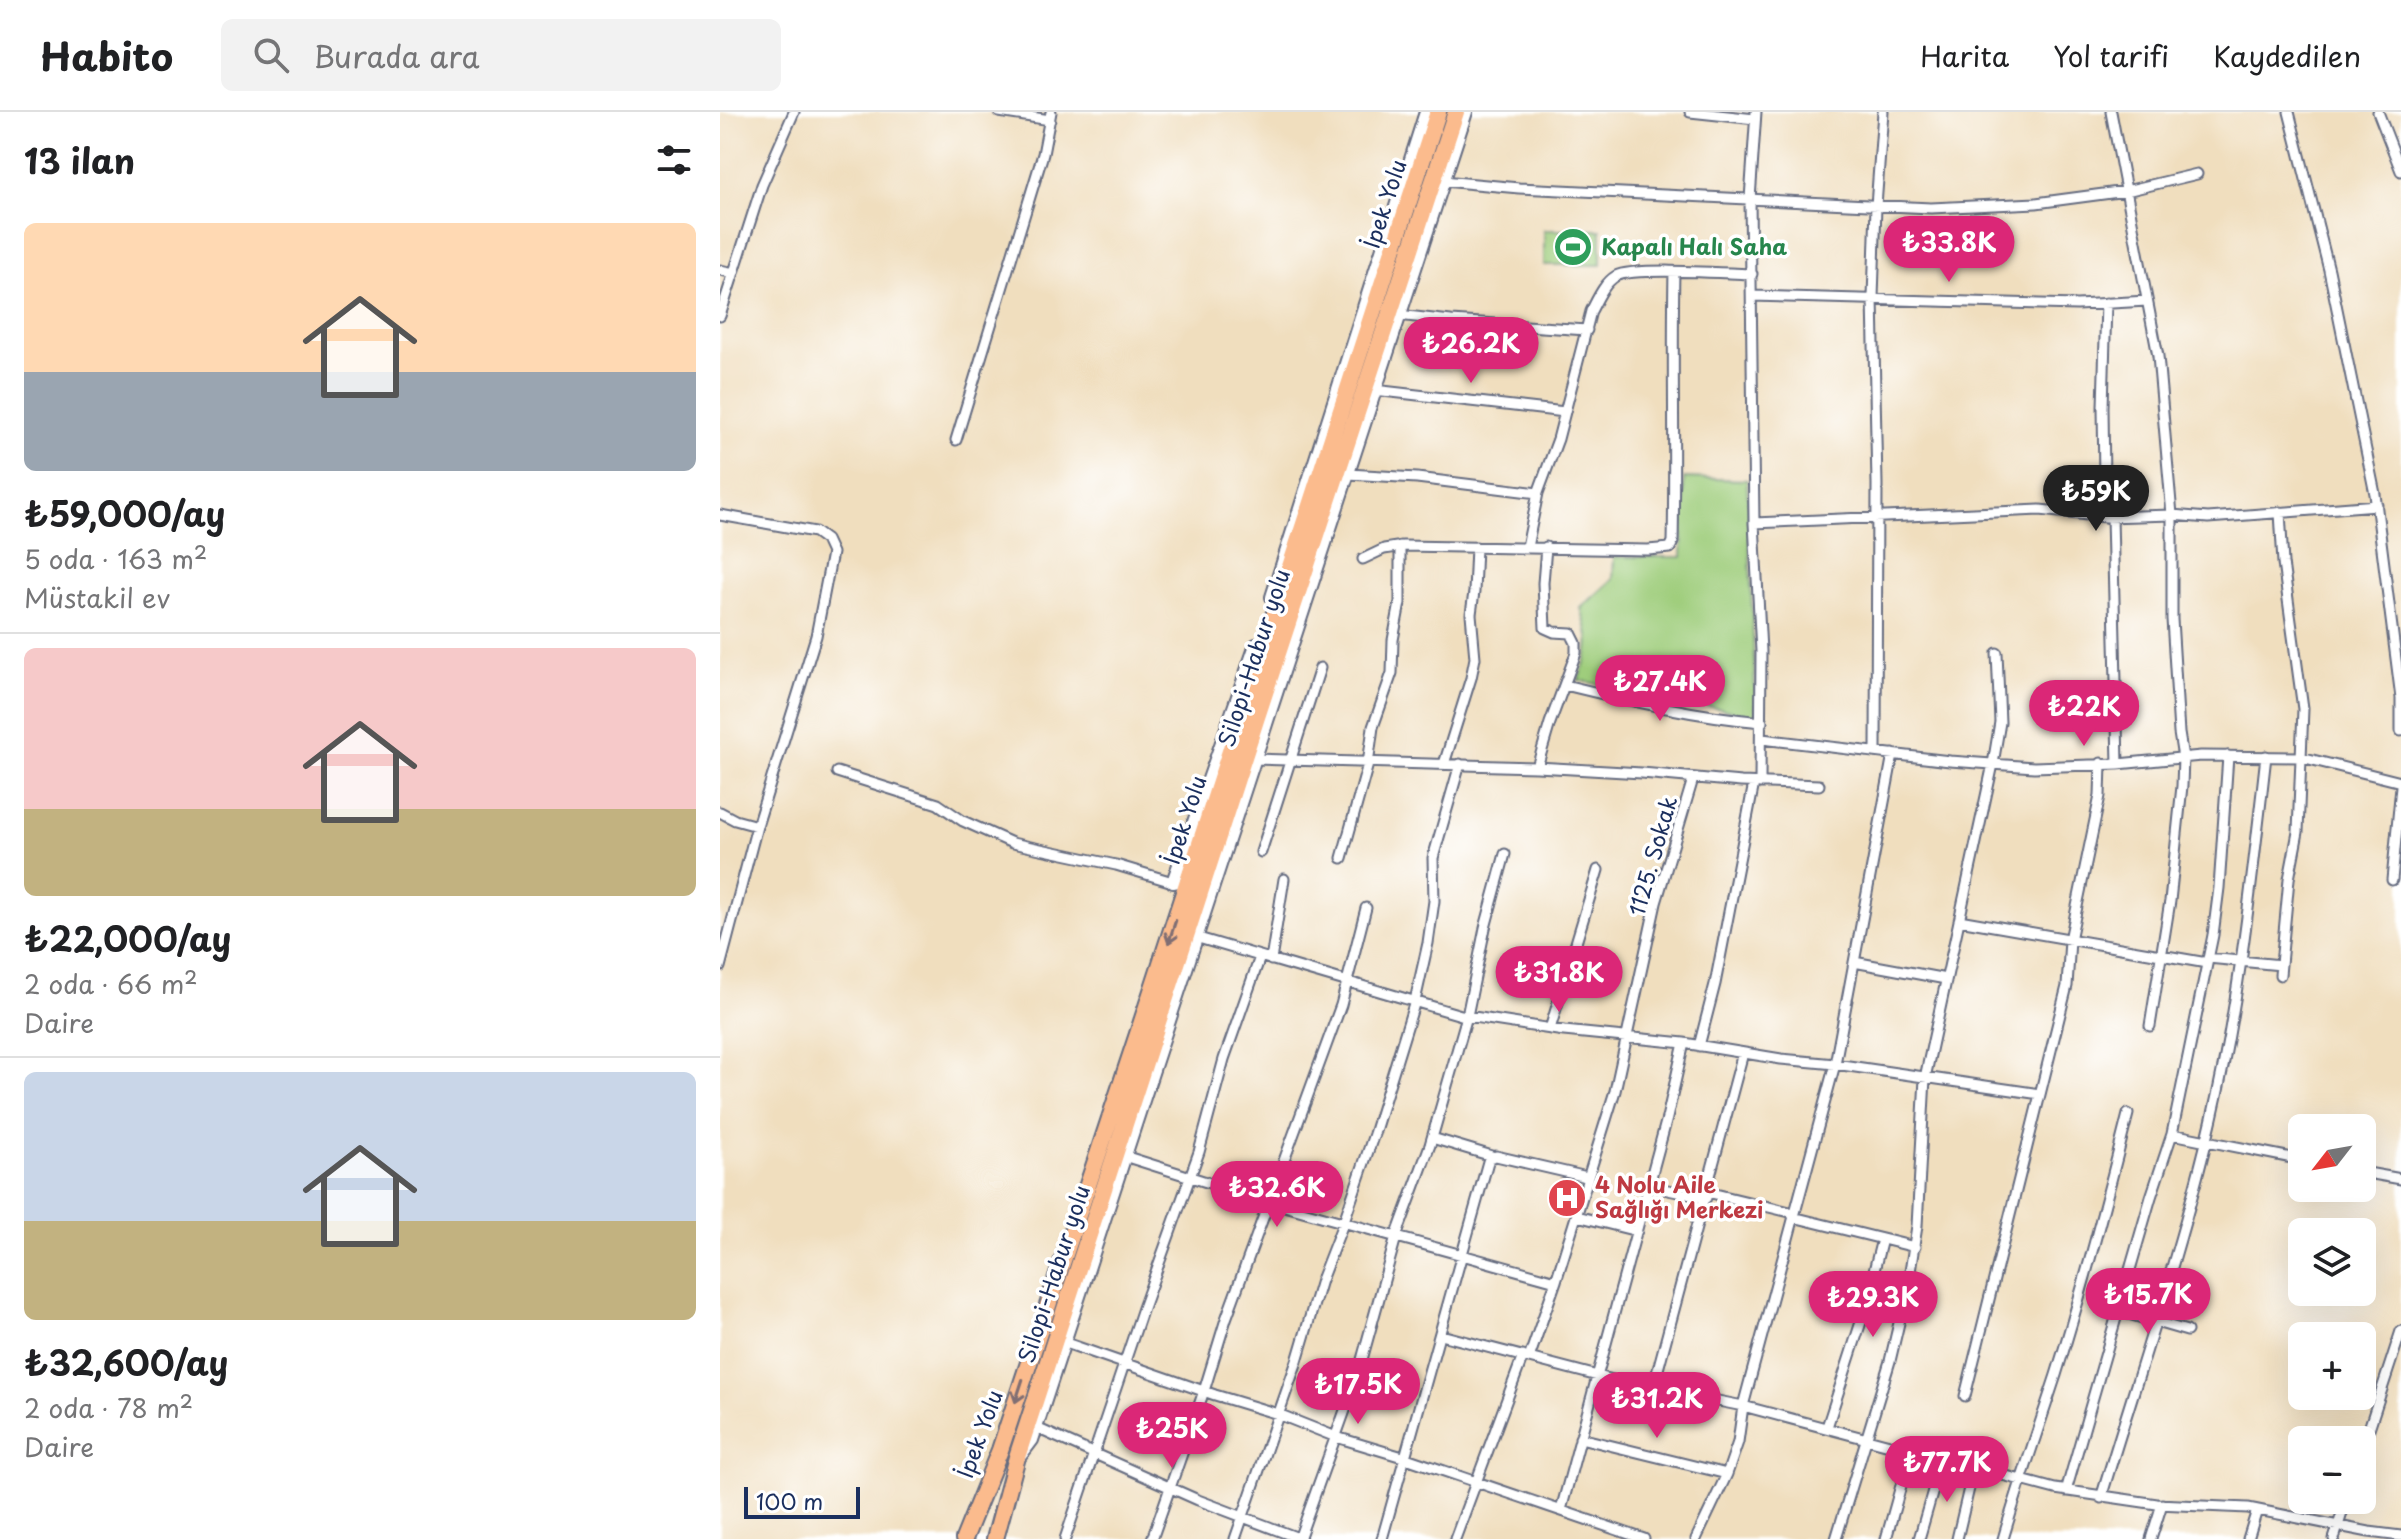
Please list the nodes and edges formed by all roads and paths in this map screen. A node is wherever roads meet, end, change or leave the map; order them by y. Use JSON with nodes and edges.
{"nodes":[{"id":1,"x":794,"y":112,"type":"edge"},
{"id":2,"x":999,"y":112,"type":"edge"},
{"id":3,"x":1426,"y":112,"type":"edge"},
{"id":4,"x":1438,"y":112,"type":"edge"},
{"id":5,"x":1456,"y":112,"type":"edge"},
{"id":6,"x":1466,"y":112,"type":"edge"},
{"id":7,"x":1690,"y":112,"type":"edge"},
{"id":8,"x":1883,"y":112,"type":"edge"},
{"id":9,"x":2111,"y":112,"type":"edge"},
{"id":10,"x":2289,"y":112,"type":"edge"},
{"id":11,"x":2378,"y":112,"type":"edge"},
{"id":12,"x":1051,"y":116,"type":"edge"},
{"id":13,"x":1756,"y":116,"type":"edge"},
{"id":14,"x":2401,"y":171,"type":"edge"},
{"id":15,"x":2197,"y":174,"type":"dead end"},
{"id":16,"x":1443,"y":181,"type":"junction"},
{"id":17,"x":2126,"y":191,"type":"junction"},
{"id":18,"x":1750,"y":199,"type":"junction"},
{"id":19,"x":1876,"y":206,"type":"junction"},
{"id":20,"x":720,"y":270,"type":"edge"},
{"id":21,"x":1674,"y":272,"type":"junction"},
{"id":22,"x":734,"y":273,"type":"junction"},
{"id":23,"x":1752,"y":274,"type":"junction"},
{"id":24,"x":1752,"y":296,"type":"junction"},
{"id":25,"x":1873,"y":298,"type":"junction"},
{"id":26,"x":2147,"y":301,"type":"junction"},
{"id":27,"x":2106,"y":303,"type":"junction"},
{"id":28,"x":1398,"y":315,"type":"junction"},
{"id":29,"x":720,"y":316,"type":"edge"},
{"id":30,"x":1587,"y":330,"type":"junction"},
{"id":31,"x":1374,"y":390,"type":"junction"},
{"id":32,"x":1565,"y":412,"type":"junction"},
{"id":33,"x":956,"y":440,"type":"dead end"},
{"id":34,"x":1348,"y":474,"type":"junction"},
{"id":35,"x":1538,"y":493,"type":"junction"},
{"id":36,"x":2377,"y":505,"type":"junction"},
{"id":37,"x":2280,"y":512,"type":"junction"},
{"id":38,"x":720,"y":515,"type":"edge"},
{"id":39,"x":2172,"y":515,"type":"junction"},
{"id":40,"x":2112,"y":517,"type":"junction"},
{"id":41,"x":1876,"y":518,"type":"junction"},
{"id":42,"x":1754,"y":523,"type":"junction"},
{"id":43,"x":1400,"y":546,"type":"junction"},
{"id":44,"x":1476,"y":547,"type":"junction"},
{"id":45,"x":1527,"y":547,"type":"junction"},
{"id":46,"x":1546,"y":547,"type":"junction"},
{"id":47,"x":1363,"y":559,"type":"dead end"},
{"id":48,"x":1997,"y":653,"type":"dead end"},
{"id":49,"x":1320,"y":668,"type":"dead end"},
{"id":50,"x":1565,"y":685,"type":"junction"},
{"id":51,"x":1762,"y":722,"type":"junction"},
{"id":52,"x":2401,"y":731,"type":"edge"},
{"id":53,"x":1762,"y":739,"type":"junction"},
{"id":54,"x":1876,"y":752,"type":"junction"},
{"id":55,"x":1893,"y":754,"type":"junction"},
{"id":56,"x":2228,"y":756,"type":"junction"},
{"id":57,"x":2266,"y":756,"type":"junction"},
{"id":58,"x":2301,"y":757,"type":"junction"},
{"id":59,"x":2183,"y":758,"type":"junction"},
{"id":60,"x":1253,"y":759,"type":"junction"},
{"id":61,"x":1289,"y":761,"type":"junction"},
{"id":62,"x":2101,"y":763,"type":"junction"},
{"id":63,"x":1368,"y":764,"type":"junction"},
{"id":64,"x":1444,"y":764,"type":"junction"},
{"id":65,"x":1460,"y":764,"type":"junction"},
{"id":66,"x":1993,"y":764,"type":"junction"},
{"id":67,"x":2118,"y":764,"type":"junction"},
{"id":68,"x":1537,"y":767,"type":"junction"},
{"id":69,"x":837,"y":772,"type":"dead end"},
{"id":70,"x":1693,"y":779,"type":"junction"},
{"id":71,"x":1757,"y":783,"type":"junction"},
{"id":72,"x":2401,"y":784,"type":"edge"},
{"id":73,"x":1819,"y":785,"type":"dead end"},
{"id":74,"x":720,"y":812,"type":"edge"},
{"id":75,"x":757,"y":826,"type":"junction"},
{"id":76,"x":1261,"y":852,"type":"dead end"},
{"id":77,"x":1505,"y":854,"type":"dead end"},
{"id":78,"x":1342,"y":858,"type":"dead end"},
{"id":79,"x":1598,"y":870,"type":"dead end"},
{"id":80,"x":1284,"y":879,"type":"dead end"},
{"id":81,"x":2392,"y":880,"type":"dead end"},
{"id":82,"x":1180,"y":884,"type":"junction"},
{"id":83,"x":1366,"y":908,"type":"dead end"},
{"id":84,"x":1959,"y":920,"type":"junction"},
{"id":85,"x":1195,"y":937,"type":"junction"},
{"id":86,"x":2070,"y":940,"type":"junction"},
{"id":87,"x":2162,"y":954,"type":"junction"},
{"id":88,"x":1260,"y":957,"type":"junction"},
{"id":89,"x":1271,"y":960,"type":"junction"},
{"id":90,"x":2207,"y":960,"type":"junction"},
{"id":91,"x":1854,"y":962,"type":"junction"},
{"id":92,"x":2242,"y":962,"type":"junction"},
{"id":93,"x":720,"y":967,"type":"edge"},
{"id":94,"x":1946,"y":979,"type":"junction"},
{"id":95,"x":1348,"y":983,"type":"junction"},
{"id":96,"x":1415,"y":1001,"type":"junction"},
{"id":97,"x":1467,"y":1016,"type":"junction"},
{"id":98,"x":2150,"y":1026,"type":"dead end"},
{"id":99,"x":1550,"y":1029,"type":"junction"},
{"id":100,"x":1146,"y":1036,"type":"junction"},
{"id":101,"x":1627,"y":1036,"type":"junction"},
{"id":102,"x":1684,"y":1043,"type":"junction"},
{"id":103,"x":1699,"y":1046,"type":"junction"},
{"id":104,"x":1743,"y":1053,"type":"junction"},
{"id":105,"x":1835,"y":1064,"type":"junction"},
{"id":106,"x":1925,"y":1078,"type":"junction"},
{"id":107,"x":2040,"y":1094,"type":"junction"},
{"id":108,"x":2128,"y":1114,"type":"dead end"},
{"id":109,"x":2172,"y":1134,"type":"junction"},
{"id":110,"x":1432,"y":1138,"type":"junction"},
{"id":111,"x":2206,"y":1142,"type":"junction"},
{"id":112,"x":1124,"y":1156,"type":"junction"},
{"id":113,"x":1492,"y":1156,"type":"junction"},
{"id":114,"x":2288,"y":1157,"type":"edge"},
{"id":115,"x":2376,"y":1175,"type":"edge"},
{"id":116,"x":1190,"y":1176,"type":"junction"},
{"id":117,"x":1587,"y":1177,"type":"junction"},
{"id":118,"x":2401,"y":1179,"type":"edge"},
{"id":119,"x":1649,"y":1186,"type":"junction"},
{"id":120,"x":1706,"y":1195,"type":"junction"},
{"id":121,"x":1270,"y":1202,"type":"junction"},
{"id":122,"x":1794,"y":1215,"type":"junction"},
{"id":123,"x":1577,"y":1216,"type":"junction"},
{"id":124,"x":1344,"y":1221,"type":"junction"},
{"id":125,"x":1637,"y":1231,"type":"junction"},
{"id":126,"x":1396,"y":1237,"type":"junction"},
{"id":127,"x":1882,"y":1239,"type":"junction"},
{"id":128,"x":1915,"y":1247,"type":"junction"},
{"id":129,"x":1461,"y":1256,"type":"junction"},
{"id":130,"x":1556,"y":1281,"type":"junction"},
{"id":131,"x":2118,"y":1311,"type":"junction"},
{"id":132,"x":2154,"y":1321,"type":"junction"},
{"id":133,"x":2187,"y":1331,"type":"dead end"},
{"id":134,"x":2401,"y":1331,"type":"edge"},
{"id":135,"x":1441,"y":1335,"type":"junction"},
{"id":136,"x":1063,"y":1342,"type":"junction"},
{"id":137,"x":1526,"y":1357,"type":"junction"},
{"id":138,"x":1126,"y":1363,"type":"junction"},
{"id":139,"x":1596,"y":1375,"type":"junction"},
{"id":140,"x":1653,"y":1388,"type":"junction"},
{"id":141,"x":1204,"y":1391,"type":"junction"},
{"id":142,"x":1965,"y":1396,"type":"dead end"},
{"id":143,"x":1743,"y":1406,"type":"junction"},
{"id":144,"x":1278,"y":1414,"type":"junction"},
{"id":145,"x":1032,"y":1426,"type":"junction"},
{"id":146,"x":2370,"y":1426,"type":"edge"},
{"id":147,"x":1827,"y":1427,"type":"junction"},
{"id":148,"x":1336,"y":1437,"type":"junction"},
{"id":149,"x":1580,"y":1438,"type":"junction"},
{"id":150,"x":1867,"y":1439,"type":"junction"},
{"id":151,"x":1911,"y":1450,"type":"junction"},
{"id":152,"x":1094,"y":1455,"type":"junction"},
{"id":153,"x":1406,"y":1458,"type":"junction"},
{"id":154,"x":1942,"y":1459,"type":"junction"},
{"id":155,"x":1974,"y":1467,"type":"junction"},
{"id":156,"x":1727,"y":1474,"type":"junction"},
{"id":157,"x":1476,"y":1481,"type":"junction"},
{"id":158,"x":2020,"y":1481,"type":"junction"},
{"id":159,"x":1170,"y":1487,"type":"junction"},
{"id":160,"x":2066,"y":1491,"type":"junction"},
{"id":161,"x":2101,"y":1498,"type":"junction"},
{"id":162,"x":2162,"y":1504,"type":"junction"},
{"id":163,"x":1561,"y":1510,"type":"junction"},
{"id":164,"x":2257,"y":1510,"type":"junction"},
{"id":165,"x":2342,"y":1514,"type":"edge"},
{"id":166,"x":1242,"y":1517,"type":"junction"},
{"id":167,"x":2338,"y":1526,"type":"junction"},
{"id":168,"x":2401,"y":1536,"type":"edge"},
{"id":169,"x":964,"y":1539,"type":"edge"},
{"id":170,"x":995,"y":1539,"type":"edge"},
{"id":171,"x":1065,"y":1539,"type":"edge"},
{"id":172,"x":1152,"y":1539,"type":"edge"},
{"id":173,"x":1235,"y":1539,"type":"edge"},
{"id":174,"x":1300,"y":1539,"type":"edge"},
{"id":175,"x":1382,"y":1539,"type":"edge"},
{"id":176,"x":1455,"y":1539,"type":"edge"},
{"id":177,"x":1644,"y":1539,"type":"edge"},
{"id":178,"x":1696,"y":1539,"type":"edge"},
{"id":179,"x":1836,"y":1539,"type":"edge"},
{"id":180,"x":1886,"y":1539,"type":"edge"},
{"id":181,"x":1919,"y":1539,"type":"edge"},
{"id":182,"x":1957,"y":1539,"type":"edge"},
{"id":183,"x":2003,"y":1539,"type":"edge"},
{"id":184,"x":2151,"y":1539,"type":"edge"},
{"id":185,"x":2248,"y":1539,"type":"edge"},
{"id":186,"x":2334,"y":1539,"type":"edge"}],
"edges":[{"from":1,"to":22,"type":"street"},
{"from":2,"to":12,"type":"street"},
{"from":3,"to":82,"type":"street"},
{"from":4,"to":82,"type":"highway","name":"İpek Yolu"},
{"from":5,"to":100,"type":"highway","name":"Silopi-Habur yolu"},
{"from":6,"to":16,"type":"street"},
{"from":7,"to":13,"type":"street"},
{"from":8,"to":19,"type":"street"},
{"from":9,"to":17,"type":"street"},
{"from":10,"to":36,"type":"street"},
{"from":11,"to":14,"type":"street"},
{"from":12,"to":33,"type":"street"},
{"from":13,"to":18,"type":"street"},
{"from":15,"to":17,"type":"street"},
{"from":16,"to":18,"type":"street"},
{"from":16,"to":28,"type":"street"},
{"from":17,"to":19,"type":"street"},
{"from":17,"to":26,"type":"street"},
{"from":18,"to":19,"type":"street"},
{"from":18,"to":23,"type":"street"},
{"from":19,"to":25,"type":"street"},
{"from":20,"to":22,"type":"street"},
{"from":21,"to":23,"type":"street"},
{"from":21,"to":30,"type":"street"},
{"from":21,"to":46,"type":"street"},
{"from":22,"to":29,"type":"street"},
{"from":23,"to":24,"type":"street"},
{"from":24,"to":25,"type":"street"},
{"from":24,"to":42,"type":"street"},
{"from":25,"to":27,"type":"street"},
{"from":25,"to":41,"type":"street"},
{"from":26,"to":27,"type":"street"},
{"from":26,"to":39,"type":"street"},
{"from":27,"to":40,"type":"street"},
{"from":28,"to":30,"type":"street"},
{"from":28,"to":31,"type":"street"},
{"from":30,"to":32,"type":"street"},
{"from":31,"to":32,"type":"street"},
{"from":31,"to":34,"type":"street"},
{"from":32,"to":35,"type":"street"},
{"from":34,"to":35,"type":"street"},
{"from":34,"to":60,"type":"street"},
{"from":35,"to":45,"type":"street"},
{"from":36,"to":37,"type":"street"},
{"from":36,"to":52,"type":"street"},
{"from":37,"to":39,"type":"street"},
{"from":37,"to":58,"type":"street"},
{"from":38,"to":75,"type":"street"},
{"from":39,"to":40,"type":"street"},
{"from":39,"to":59,"type":"street"},
{"from":40,"to":41,"type":"street"},
{"from":40,"to":67,"type":"street"},
{"from":41,"to":42,"type":"street"},
{"from":41,"to":54,"type":"street"},
{"from":42,"to":51,"type":"street"},
{"from":43,"to":44,"type":"street"},
{"from":43,"to":47,"type":"street"},
{"from":43,"to":63,"type":"street"},
{"from":44,"to":45,"type":"street"},
{"from":44,"to":64,"type":"street"},
{"from":45,"to":46,"type":"street"},
{"from":46,"to":50,"type":"street"},
{"from":48,"to":66,"type":"street"},
{"from":49,"to":61,"type":"street"},
{"from":50,"to":51,"type":"street"},
{"from":50,"to":68,"type":"street"},
{"from":51,"to":53,"type":"street"},
{"from":53,"to":54,"type":"street"},
{"from":53,"to":71,"type":"street"},
{"from":54,"to":55,"type":"street"},
{"from":55,"to":66,"type":"street"},
{"from":55,"to":91,"type":"street"},
{"from":56,"to":57,"type":"street"},
{"from":56,"to":59,"type":"street"},
{"from":56,"to":90,"type":"street"},
{"from":57,"to":58,"type":"street"},
{"from":57,"to":92,"type":"street"},
{"from":58,"to":72,"type":"street"},
{"from":58,"to":92,"type":"street"},
{"from":59,"to":67,"type":"street"},
{"from":59,"to":87,"type":"street"},
{"from":60,"to":61,"type":"street"},
{"from":60,"to":85,"type":"street"},
{"from":61,"to":63,"type":"street"},
{"from":61,"to":76,"type":"street"},
{"from":62,"to":66,"type":"street"},
{"from":62,"to":67,"type":"street"},
{"from":62,"to":86,"type":"street"},
{"from":63,"to":64,"type":"street"},
{"from":63,"to":78,"type":"street"},
{"from":64,"to":65,"type":"street"},
{"from":65,"to":68,"type":"street"},
{"from":65,"to":96,"type":"street"},
{"from":66,"to":84,"type":"street"},
{"from":68,"to":70,"type":"street"},
{"from":69,"to":82,"type":"street"},
{"from":70,"to":71,"type":"street"},
{"from":70,"to":101,"type":"street","name":"1125. Sokak"},
{"from":71,"to":73,"type":"street"},
{"from":71,"to":103,"type":"street"},
{"from":72,"to":81,"type":"street"},
{"from":74,"to":75,"type":"street"},
{"from":75,"to":93,"type":"street"},
{"from":77,"to":97,"type":"street"},
{"from":79,"to":99,"type":"street"},
{"from":80,"to":89,"type":"street"},
{"from":82,"to":100,"type":"highway","name":"İpek Yolu","one_way":true},
{"from":83,"to":95,"type":"street"},
{"from":84,"to":86,"type":"street"},
{"from":84,"to":94,"type":"street"},
{"from":85,"to":88,"type":"street"},
{"from":85,"to":112,"type":"street"},
{"from":86,"to":87,"type":"street"},
{"from":86,"to":107,"type":"street"},
{"from":87,"to":90,"type":"street"},
{"from":87,"to":98,"type":"street"},
{"from":88,"to":89,"type":"street"},
{"from":88,"to":116,"type":"street"},
{"from":89,"to":95,"type":"street"},
{"from":90,"to":92,"type":"street"},
{"from":90,"to":109,"type":"street"},
{"from":91,"to":94,"type":"street"},
{"from":91,"to":105,"type":"street"},
{"from":92,"to":111,"type":"street"},
{"from":94,"to":106,"type":"street"},
{"from":95,"to":96,"type":"street"},
{"from":95,"to":121,"type":"street"},
{"from":96,"to":97,"type":"street"},
{"from":96,"to":124,"type":"street"},
{"from":97,"to":99,"type":"street"},
{"from":97,"to":110,"type":"street"},
{"from":99,"to":101,"type":"street"},
{"from":100,"to":145,"type":"highway","name":"Silopi-Habur yolu"},
{"from":100,"to":169,"type":"highway","name":"İpek Yolu","one_way":true},
{"from":101,"to":102,"type":"street"},
{"from":101,"to":117,"type":"street","name":"1125. Sokak"},
{"from":102,"to":103,"type":"street"},
{"from":102,"to":119,"type":"street"},
{"from":103,"to":104,"type":"street"},
{"from":104,"to":105,"type":"street"},
{"from":104,"to":120,"type":"street"},
{"from":105,"to":106,"type":"street"},
{"from":105,"to":122,"type":"street"},
{"from":106,"to":107,"type":"street"},
{"from":106,"to":128,"type":"street"},
{"from":107,"to":142,"type":"street"},
{"from":108,"to":158,"type":"street"},
{"from":109,"to":111,"type":"street"},
{"from":109,"to":131,"type":"street"},
{"from":110,"to":113,"type":"street"},
{"from":110,"to":126,"type":"street"},
{"from":111,"to":114,"type":"street"},
{"from":111,"to":132,"type":"street"},
{"from":112,"to":116,"type":"street"},
{"from":112,"to":136,"type":"street"},
{"from":113,"to":117,"type":"street"},
{"from":113,"to":129,"type":"street"},
{"from":115,"to":118,"type":"street"},
{"from":116,"to":121,"type":"street"},
{"from":116,"to":138,"type":"street"},
{"from":117,"to":123,"type":"street","name":"1125. Sokak"},
{"from":119,"to":120,"type":"street"},
{"from":119,"to":125,"type":"street"},
{"from":120,"to":122,"type":"street"},
{"from":120,"to":140,"type":"street"},
{"from":121,"to":124,"type":"street"},
{"from":121,"to":141,"type":"street"},
{"from":122,"to":127,"type":"street"},
{"from":122,"to":143,"type":"street"},
{"from":123,"to":125,"type":"street"},
{"from":123,"to":130,"type":"street","name":"1125. Sokak"},
{"from":124,"to":126,"type":"street"},
{"from":124,"to":144,"type":"street"},
{"from":125,"to":139,"type":"street"},
{"from":126,"to":129,"type":"street"},
{"from":126,"to":148,"type":"street"},
{"from":127,"to":128,"type":"street"},
{"from":127,"to":147,"type":"street"},
{"from":128,"to":150,"type":"street"},
{"from":129,"to":130,"type":"street"},
{"from":129,"to":135,"type":"street"},
{"from":130,"to":137,"type":"street","name":"1125. Sokak"},
{"from":131,"to":132,"type":"street"},
{"from":131,"to":160,"type":"street"},
{"from":132,"to":133,"type":"street"},
{"from":132,"to":161,"type":"street"},
{"from":134,"to":146,"type":"street"},
{"from":135,"to":137,"type":"street"},
{"from":135,"to":153,"type":"street"},
{"from":136,"to":138,"type":"street"},
{"from":136,"to":145,"type":"street"},
{"from":137,"to":139,"type":"street"},
{"from":137,"to":157,"type":"street","name":"1125. Sokak"},
{"from":138,"to":141,"type":"street"},
{"from":138,"to":152,"type":"street"},
{"from":139,"to":140,"type":"street"},
{"from":139,"to":149,"type":"street"},
{"from":140,"to":143,"type":"street"},
{"from":141,"to":144,"type":"street"},
{"from":141,"to":159,"type":"street"},
{"from":143,"to":147,"type":"street"},
{"from":143,"to":156,"type":"street"},
{"from":144,"to":148,"type":"street"},
{"from":144,"to":166,"type":"street"},
{"from":145,"to":152,"type":"street"},
{"from":145,"to":170,"type":"highway","name":"Silopi-Habur yolu"},
{"from":147,"to":150,"type":"street"},
{"from":148,"to":153,"type":"street"},
{"from":148,"to":174,"type":"street"},
{"from":149,"to":156,"type":"street"},
{"from":149,"to":163,"type":"street"},
{"from":150,"to":151,"type":"street"},
{"from":150,"to":179,"type":"street"},
{"from":151,"to":154,"type":"street"},
{"from":151,"to":180,"type":"street"},
{"from":152,"to":159,"type":"street"},
{"from":152,"to":171,"type":"street"},
{"from":153,"to":157,"type":"street"},
{"from":153,"to":175,"type":"street"},
{"from":154,"to":155,"type":"street"},
{"from":154,"to":181,"type":"street"},
{"from":155,"to":158,"type":"street"},
{"from":155,"to":182,"type":"street"},
{"from":156,"to":178,"type":"street"},
{"from":157,"to":163,"type":"street"},
{"from":157,"to":176,"type":"street","name":"1125. Sokak"},
{"from":158,"to":160,"type":"street"},
{"from":158,"to":183,"type":"street"},
{"from":159,"to":166,"type":"street"},
{"from":159,"to":172,"type":"street"},
{"from":160,"to":161,"type":"street"},
{"from":161,"to":162,"type":"street"},
{"from":162,"to":164,"type":"street"},
{"from":162,"to":184,"type":"street"},
{"from":163,"to":177,"type":"street"},
{"from":164,"to":167,"type":"street"},
{"from":164,"to":185,"type":"street"},
{"from":165,"to":167,"type":"street"},
{"from":166,"to":173,"type":"street"},
{"from":166,"to":174,"type":"street"},
{"from":167,"to":168,"type":"street"},
{"from":167,"to":186,"type":"street"}]}
